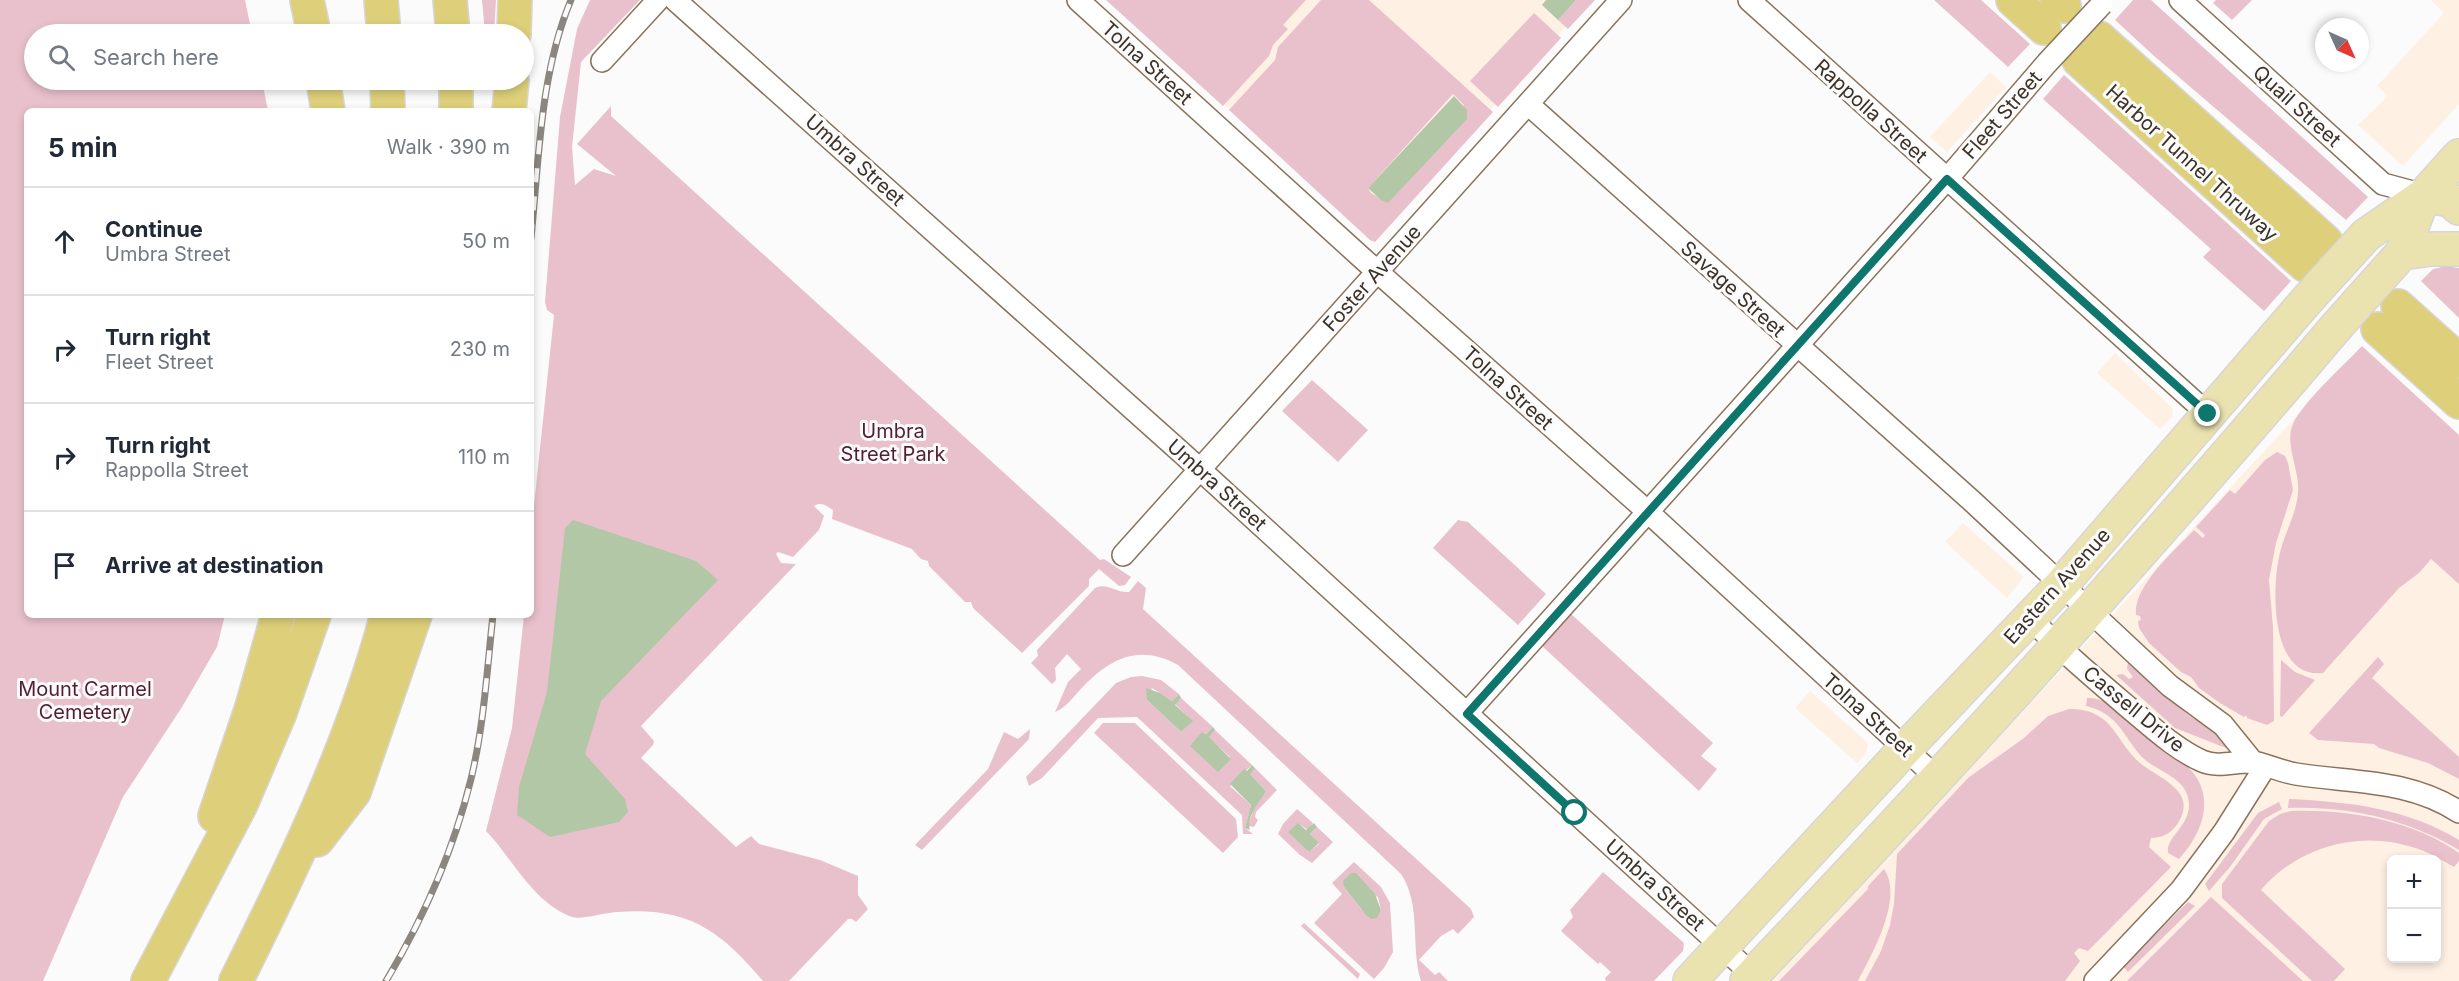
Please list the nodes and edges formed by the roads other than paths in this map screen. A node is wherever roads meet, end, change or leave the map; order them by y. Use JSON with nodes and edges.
{"nodes":[{"id":1,"x":307,"y":0,"type":"edge"},
{"id":2,"x":381,"y":0,"type":"edge"},
{"id":3,"x":450,"y":0,"type":"edge"},
{"id":4,"x":515,"y":0,"type":"edge"},
{"id":5,"x":658,"y":0,"type":"edge"},
{"id":6,"x":675,"y":0,"type":"edge"},
{"id":7,"x":1078,"y":0,"type":"edge"},
{"id":8,"x":1621,"y":0,"type":"edge"},
{"id":9,"x":1749,"y":0,"type":"edge"},
{"id":10,"x":2013,"y":0,"type":"edge"},
{"id":11,"x":2180,"y":0,"type":"edge"},
{"id":12,"x":2104,"y":2,"type":"edge"},
{"id":13,"x":2055,"y":12,"type":"edge"},
{"id":14,"x":312,"y":24,"type":"edge"},
{"id":15,"x":383,"y":24,"type":"edge"},
{"id":16,"x":452,"y":24,"type":"edge"},
{"id":17,"x":514,"y":24,"type":"edge"},
{"id":18,"x":2075,"y":54,"type":"junction"},
{"id":19,"x":602,"y":62,"type":"dead end"},
{"id":20,"x":325,"y":90,"type":"edge"},
{"id":21,"x":387,"y":90,"type":"edge"},
{"id":22,"x":456,"y":90,"type":"edge"},
{"id":23,"x":511,"y":90,"type":"edge"},
{"id":24,"x":1528,"y":104,"type":"junction"},
{"id":25,"x":328,"y":108,"type":"edge"},
{"id":26,"x":388,"y":108,"type":"edge"},
{"id":27,"x":456,"y":108,"type":"edge"},
{"id":28,"x":509,"y":108,"type":"edge"},
{"id":29,"x":2459,"y":156,"type":"edge"},
{"id":30,"x":1947,"y":179,"type":"junction"},
{"id":31,"x":2424,"y":195,"type":"junction"},
{"id":32,"x":2459,"y":208,"type":"edge"},
{"id":33,"x":2459,"y":249,"type":"edge"},
{"id":34,"x":2316,"y":254,"type":"dead end"},
{"id":35,"x":2399,"y":257,"type":"junction"},
{"id":36,"x":1377,"y":272,"type":"junction"},
{"id":37,"x":2398,"y":320,"type":"junction"},
{"id":38,"x":1797,"y":346,"type":"junction"},
{"id":39,"x":2459,"y":349,"type":"edge"},
{"id":40,"x":2459,"y":361,"type":"edge"},
{"id":41,"x":2459,"y":402,"type":"edge"},
{"id":42,"x":2208,"y":414,"type":"junction"},
{"id":43,"x":1200,"y":469,"type":"junction"},
{"id":44,"x":1648,"y":512,"type":"junction"},
{"id":45,"x":1123,"y":555,"type":"dead end"},
{"id":46,"x":2054,"y":577,"type":"junction"},
{"id":47,"x":2089,"y":610,"type":"junction"},
{"id":48,"x":277,"y":618,"type":"edge"},
{"id":49,"x":313,"y":618,"type":"edge"},
{"id":50,"x":386,"y":618,"type":"edge"},
{"id":51,"x":414,"y":618,"type":"edge"},
{"id":52,"x":2030,"y":618,"type":"junction"},
{"id":53,"x":2057,"y":646,"type":"junction"},
{"id":54,"x":1467,"y":714,"type":"junction"},
{"id":55,"x":1905,"y":749,"type":"junction"},
{"id":56,"x":2259,"y":764,"type":"junction"},
{"id":57,"x":1937,"y":778,"type":"junction"},
{"id":58,"x":2459,"y":812,"type":"edge"},
{"id":59,"x":290,"y":875,"type":"junction"},
{"id":60,"x":193,"y":896,"type":"junction"},
{"id":61,"x":1722,"y":947,"type":"junction"},
{"id":62,"x":1750,"y":978,"type":"edge"},
{"id":63,"x":147,"y":981,"type":"edge"},
{"id":64,"x":236,"y":981,"type":"edge"},
{"id":65,"x":1690,"y":981,"type":"edge"},
{"id":66,"x":2095,"y":981,"type":"edge"}],
"edges":[{"from":1,"to":14,"type":"highway"},
{"from":2,"to":15,"type":"highway"},
{"from":3,"to":16,"type":"highway"},
{"from":4,"to":17,"type":"highway"},
{"from":5,"to":19,"type":"street"},
{"from":6,"to":43,"type":"street","name":"Umbra Street"},
{"from":7,"to":36,"type":"street","name":"Tolna Street"},
{"from":8,"to":24,"type":"street","name":"Foster Avenue"},
{"from":9,"to":30,"type":"street","name":"Rappolla Street"},
{"from":10,"to":13,"type":"highway"},
{"from":11,"to":31,"type":"street","name":"Quail Street"},
{"from":12,"to":18,"type":"street","name":"Fleet Street","bridge":true},
{"from":18,"to":30,"type":"street","name":"Fleet Street"},
{"from":18,"to":34,"type":"highway","name":"Harbor Tunnel Thruway"},
{"from":20,"to":25,"type":"highway"},
{"from":21,"to":26,"type":"highway"},
{"from":22,"to":27,"type":"highway"},
{"from":23,"to":28,"type":"highway"},
{"from":24,"to":36,"type":"street","name":"Foster Avenue"},
{"from":24,"to":38,"type":"street","name":"Savage Street"},
{"from":29,"to":31,"type":"main road","name":"Eastern Avenue"},
{"from":30,"to":38,"type":"street","name":"Fleet Street"},
{"from":30,"to":42,"type":"street","name":"Rappolla Street"},
{"from":31,"to":32,"type":"main road"},
{"from":31,"to":35,"type":"main road","name":"Eastern Avenue"},
{"from":31,"to":42,"type":"main road","name":"Eastern Avenue","bridge":true},
{"from":33,"to":35,"type":"main road"},
{"from":35,"to":47,"type":"main road","name":"Eastern Avenue","bridge":true},
{"from":36,"to":43,"type":"street","name":"Foster Avenue"},
{"from":36,"to":44,"type":"street","name":"Tolna Street"},
{"from":37,"to":39,"type":"highway"},
{"from":37,"to":40,"type":"highway"},
{"from":37,"to":41,"type":"highway"},
{"from":38,"to":44,"type":"street","name":"Fleet Street"},
{"from":38,"to":46,"type":"street","name":"Savage Street"},
{"from":42,"to":46,"type":"main road","name":"Eastern Avenue"},
{"from":43,"to":45,"type":"street","name":"Foster Avenue"},
{"from":43,"to":54,"type":"street","name":"Umbra Street"},
{"from":44,"to":54,"type":"street","name":"Fleet Street"},
{"from":44,"to":55,"type":"street","name":"Tolna Street"},
{"from":46,"to":47,"type":"street","name":"Savage Street"},
{"from":46,"to":52,"type":"main road","name":"Eastern Avenue"},
{"from":47,"to":53,"type":"main road","name":"Eastern Avenue"},
{"from":47,"to":56,"type":"street","name":"Cassell Drive"},
{"from":48,"to":60,"type":"highway"},
{"from":49,"to":60,"type":"highway"},
{"from":50,"to":59,"type":"highway"},
{"from":51,"to":59,"type":"highway"},
{"from":52,"to":53,"type":"street","name":"Cassell Drive"},
{"from":52,"to":55,"type":"main road","name":"Eastern Avenue"},
{"from":53,"to":56,"type":"street","name":"Cassell Drive"},
{"from":53,"to":57,"type":"main road","name":"Eastern Avenue"},
{"from":54,"to":61,"type":"street","name":"Umbra Street"},
{"from":55,"to":57,"type":"street","name":"Tolna Street"},
{"from":55,"to":61,"type":"main road","name":"Eastern Avenue"},
{"from":56,"to":58,"type":"street","name":"Cassell Drive"},
{"from":56,"to":66,"type":"street"},
{"from":57,"to":62,"type":"main road","name":"Eastern Avenue"},
{"from":59,"to":64,"type":"highway"},
{"from":60,"to":63,"type":"highway"},
{"from":61,"to":62,"type":"street","name":"Umbra Street"},
{"from":61,"to":65,"type":"main road","name":"Eastern Avenue"}]}
